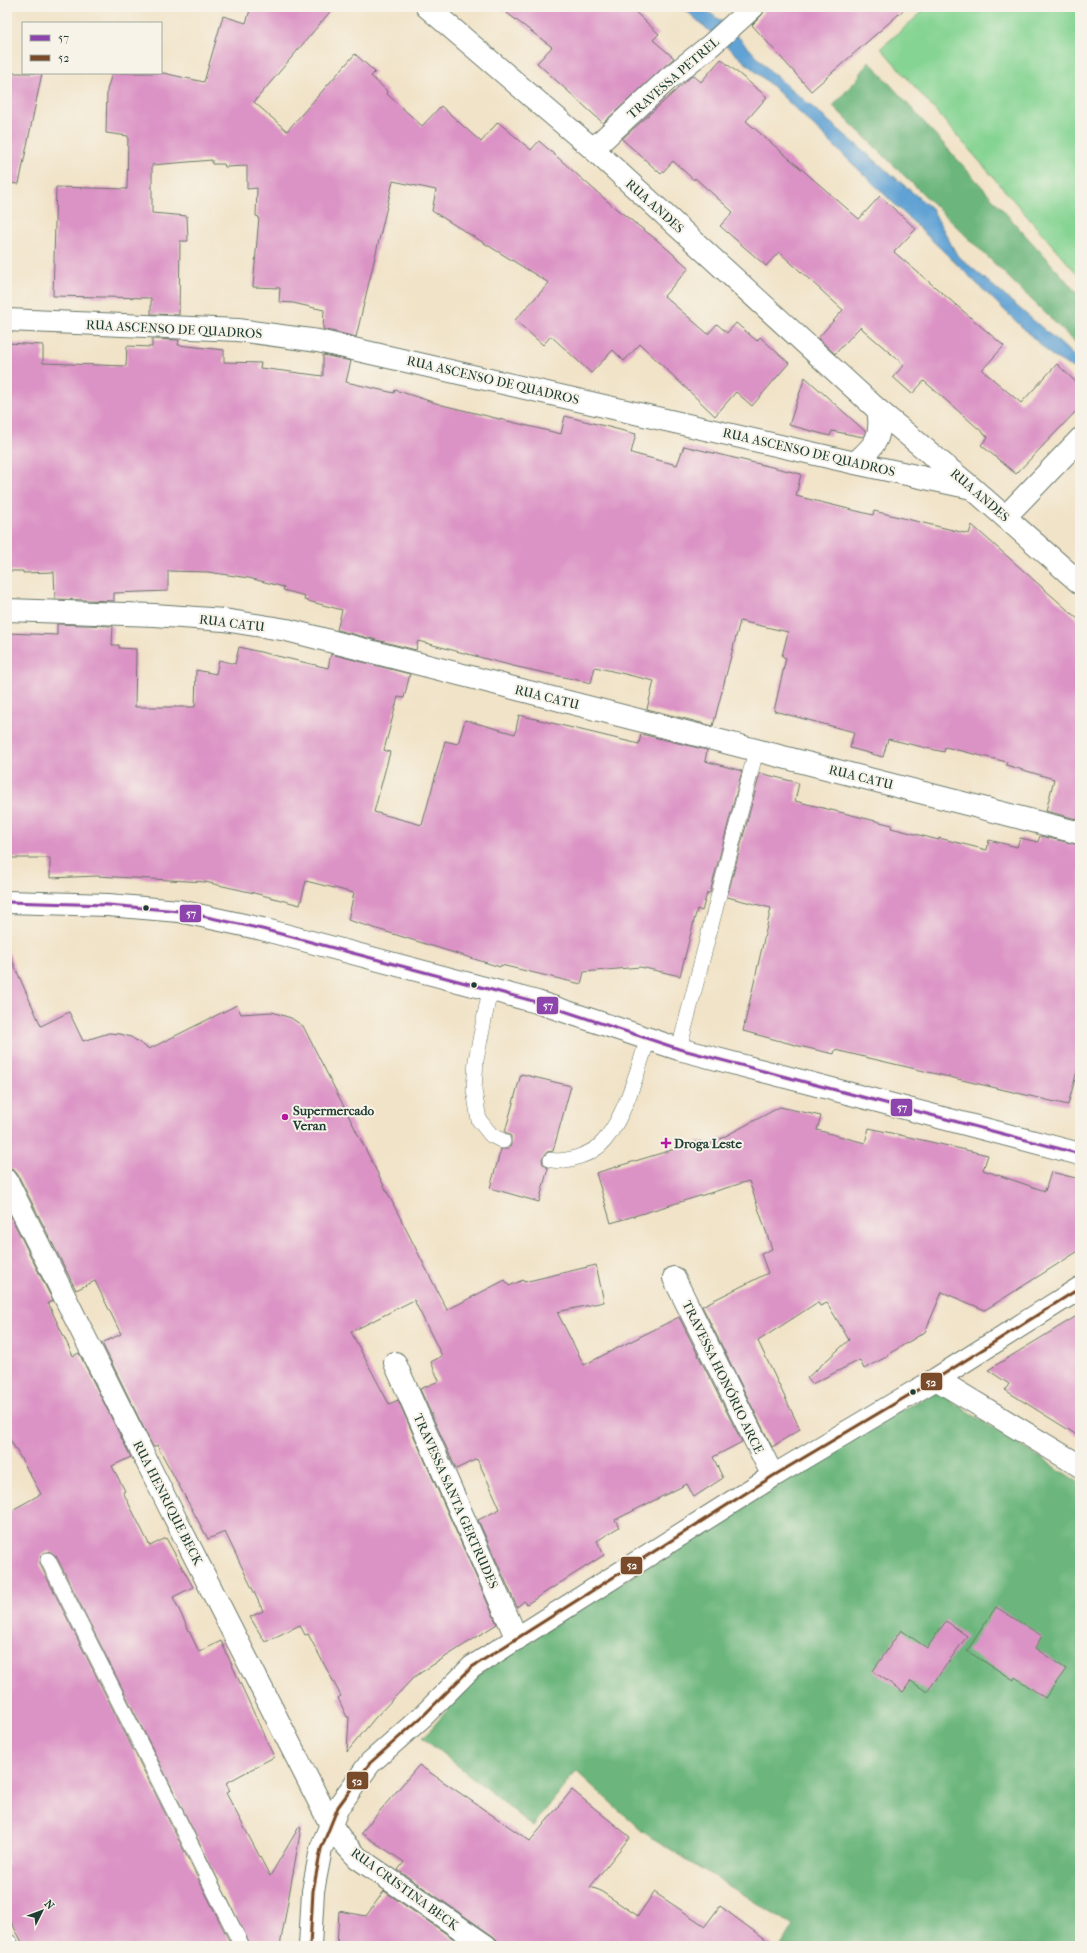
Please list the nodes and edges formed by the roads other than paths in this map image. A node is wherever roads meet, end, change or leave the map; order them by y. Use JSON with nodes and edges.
{"nodes":[{"id":1,"x":427,"y":7,"type":"edge"},
{"id":2,"x":753,"y":7,"type":"edge"},
{"id":3,"x":593,"y":149,"type":"junction"},
{"id":4,"x":7,"y":320,"type":"edge"},
{"id":5,"x":878,"y":410,"type":"junction"},
{"id":6,"x":1080,"y":439,"type":"edge"},
{"id":7,"x":855,"y":463,"type":"junction"},
{"id":8,"x":972,"y":488,"type":"junction"},
{"id":9,"x":1005,"y":516,"type":"junction"},
{"id":10,"x":1080,"y":583,"type":"edge"},
{"id":11,"x":7,"y":610,"type":"edge"},
{"id":12,"x":756,"y":751,"type":"junction"},
{"id":13,"x":1080,"y":833,"type":"edge"},
{"id":14,"x":7,"y":902,"type":"edge"},
{"id":15,"x":490,"y":990,"type":"junction"},
{"id":16,"x":648,"y":1039,"type":"junction"},
{"id":17,"x":679,"y":1049,"type":"junction"},
{"id":18,"x":503,"y":1141,"type":"dead end"},
{"id":19,"x":1080,"y":1154,"type":"edge"},
{"id":20,"x":551,"y":1160,"type":"dead end"},
{"id":21,"x":7,"y":1181,"type":"edge"},
{"id":22,"x":674,"y":1278,"type":"dead end"},
{"id":23,"x":1080,"y":1288,"type":"edge"},
{"id":24,"x":395,"y":1363,"type":"dead end"},
{"id":25,"x":936,"y":1379,"type":"junction"},
{"id":26,"x":1080,"y":1466,"type":"edge"},
{"id":27,"x":773,"y":1476,"type":"junction"},
{"id":28,"x":48,"y":1560,"type":"dead end"},
{"id":29,"x":518,"y":1639,"type":"junction"},
{"id":30,"x":331,"y":1825,"type":"junction"},
{"id":31,"x":242,"y":1946,"type":"edge"},
{"id":32,"x":310,"y":1946,"type":"edge"},
{"id":33,"x":486,"y":1946,"type":"edge"}],
"edges":[{"from":1,"to":3,"type":"street","name":"RUA ANDES"},
{"from":2,"to":3,"type":"street","name":"TRAVESSA PETREL"},
{"from":3,"to":5,"type":"street","name":"RUA ANDES"},
{"from":4,"to":7,"type":"street","name":"RUA ASCENSO DE QUADROS"},
{"from":5,"to":7,"type":"street"},
{"from":5,"to":8,"type":"street","name":"RUA ANDES"},
{"from":6,"to":9,"type":"street"},
{"from":7,"to":8,"type":"street","name":"RUA ASCENSO DE QUADROS"},
{"from":8,"to":9,"type":"street","name":"RUA ANDES"},
{"from":9,"to":10,"type":"street","name":"RUA ANDES"},
{"from":11,"to":12,"type":"street","name":"RUA CATU"},
{"from":12,"to":13,"type":"street","name":"RUA CATU"},
{"from":12,"to":17,"type":"lane"},
{"from":14,"to":15,"type":"street"},
{"from":15,"to":16,"type":"street"},
{"from":15,"to":18,"type":"lane"},
{"from":16,"to":17,"type":"street"},
{"from":16,"to":20,"type":"lane"},
{"from":17,"to":19,"type":"street"},
{"from":21,"to":30,"type":"street","name":"RUA HENRIQUE BECK"},
{"from":22,"to":27,"type":"street","name":"TRAVESSA HONÓRIO ARCE"},
{"from":23,"to":25,"type":"street"},
{"from":24,"to":29,"type":"street","name":"TRAVESSA SANTA GERTRUDES"},
{"from":25,"to":26,"type":"street"},
{"from":25,"to":27,"type":"street"},
{"from":27,"to":29,"type":"street"},
{"from":28,"to":31,"type":"lane"},
{"from":29,"to":30,"type":"street"},
{"from":30,"to":32,"type":"street"},
{"from":30,"to":33,"type":"street","name":"RUA CRISTINA BECK"}]}
